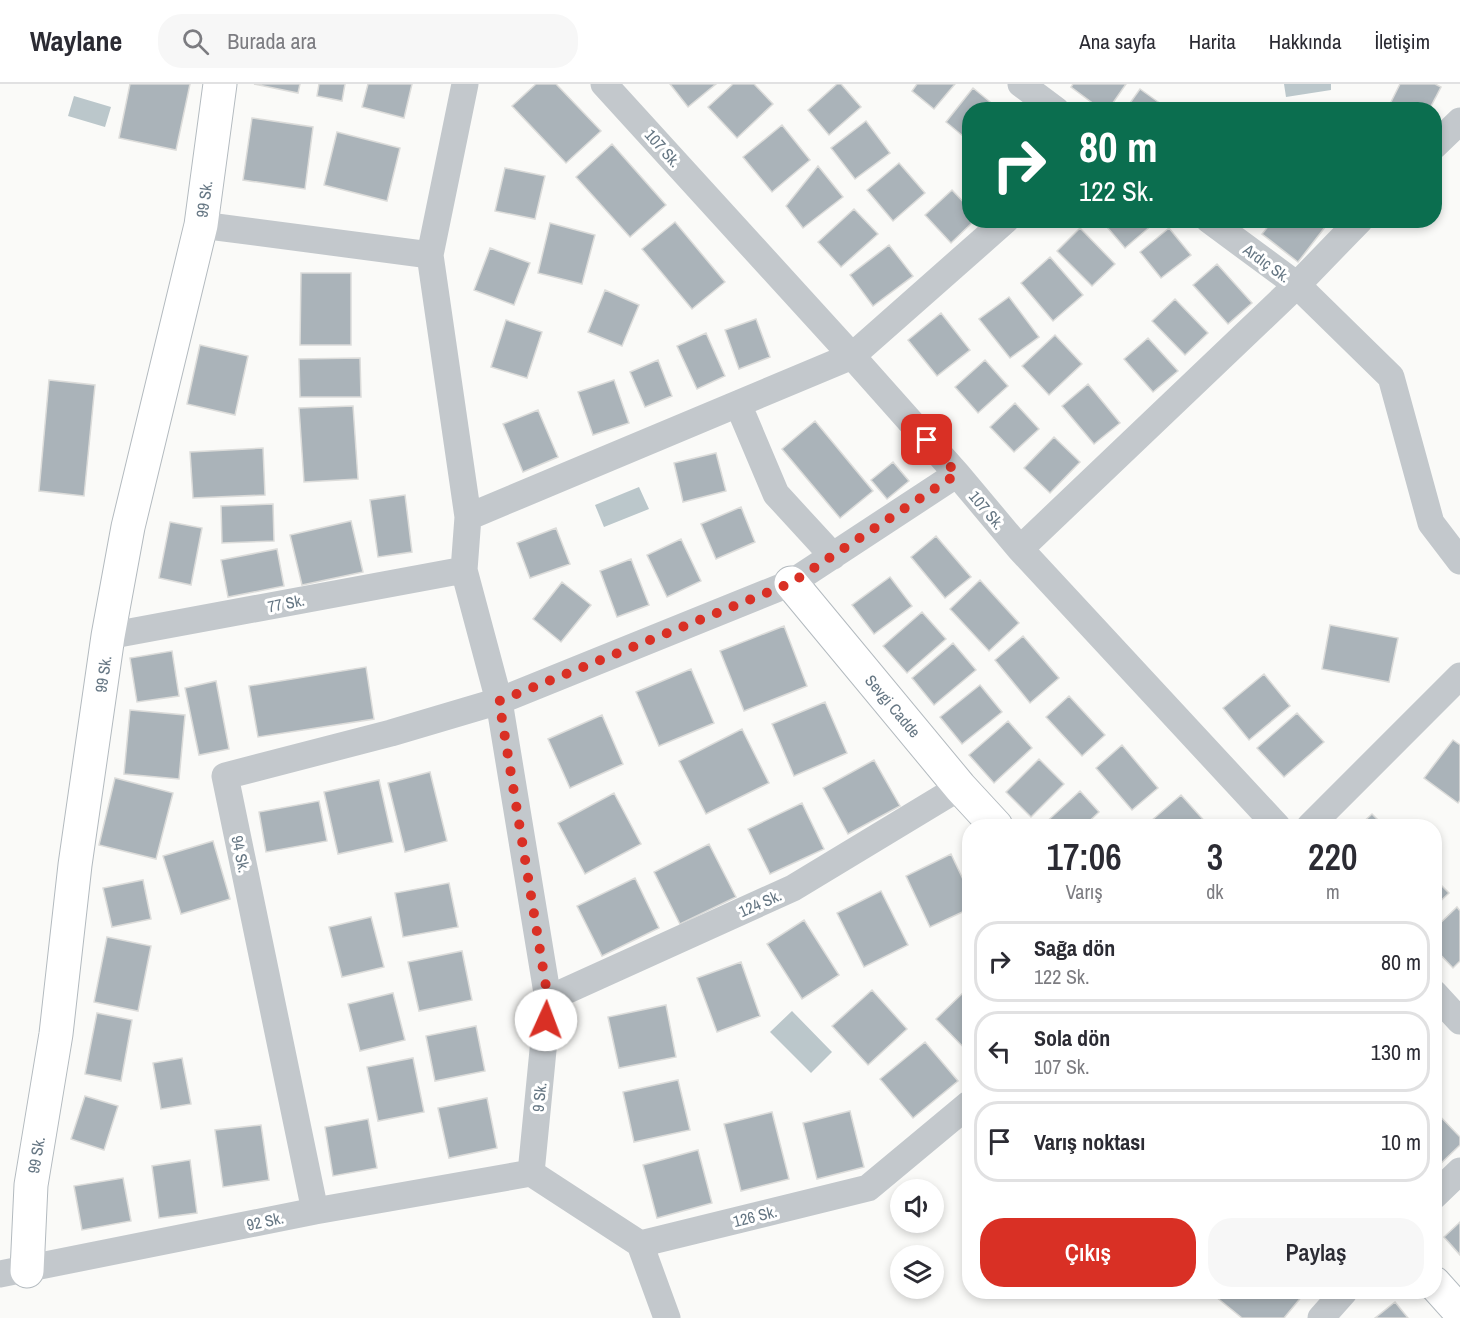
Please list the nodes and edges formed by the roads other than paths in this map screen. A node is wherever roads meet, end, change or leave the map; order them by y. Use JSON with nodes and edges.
{"nodes":[{"id":1,"x":220,"y":84,"type":"edge"},
{"id":2,"x":465,"y":84,"type":"edge"},
{"id":3,"x":604,"y":84,"type":"edge"},
{"id":4,"x":1021,"y":84,"type":"edge"},
{"id":5,"x":1045,"y":102,"type":"edge"},
{"id":6,"x":1460,"y":122,"type":"edge"},
{"id":7,"x":1442,"y":139,"type":"edge"},
{"id":8,"x":201,"y":225,"type":"junction"},
{"id":9,"x":997,"y":228,"type":"edge"},
{"id":10,"x":1220,"y":228,"type":"edge"},
{"id":11,"x":1352,"y":228,"type":"edge"},
{"id":12,"x":430,"y":255,"type":"junction"},
{"id":13,"x":1297,"y":285,"type":"junction"},
{"id":14,"x":852,"y":356,"type":"junction"},
{"id":15,"x":738,"y":404,"type":"junction"},
{"id":16,"x":957,"y":474,"type":"junction"},
{"id":17,"x":468,"y":517,"type":"junction"},
{"id":18,"x":1020,"y":549,"type":"junction"},
{"id":19,"x":833,"y":556,"type":"junction"},
{"id":20,"x":1460,"y":561,"type":"edge"},
{"id":21,"x":464,"y":570,"type":"junction"},
{"id":22,"x":791,"y":583,"type":"junction"},
{"id":23,"x":108,"y":636,"type":"junction"},
{"id":24,"x":1460,"y":676,"type":"edge"},
{"id":25,"x":499,"y":701,"type":"junction"},
{"id":26,"x":960,"y":788,"type":"junction"},
{"id":27,"x":989,"y":819,"type":"edge"},
{"id":28,"x":1271,"y":819,"type":"edge"},
{"id":29,"x":1317,"y":819,"type":"edge"},
{"id":30,"x":548,"y":999,"type":"junction"},
{"id":31,"x":1442,"y":1002,"type":"edge"},
{"id":32,"x":1460,"y":1021,"type":"edge"},
{"id":33,"x":962,"y":1110,"type":"edge"},
{"id":34,"x":1460,"y":1171,"type":"edge"},
{"id":35,"x":531,"y":1173,"type":"junction"},
{"id":36,"x":1442,"y":1188,"type":"edge"},
{"id":37,"x":315,"y":1211,"type":"junction"},
{"id":38,"x":640,"y":1245,"type":"junction"},
{"id":39,"x":14,"y":1272,"type":"edge"},
{"id":40,"x":1442,"y":1292,"type":"edge"},
{"id":41,"x":1338,"y":1299,"type":"edge"},
{"id":42,"x":1460,"y":1312,"type":"edge"},
{"id":43,"x":667,"y":1318,"type":"edge"},
{"id":44,"x":1321,"y":1318,"type":"edge"}],
"edges":[{"from":1,"to":8,"type":"street","name":"99 Sk."},
{"from":2,"to":12,"type":"street","name":"9 Sk."},
{"from":3,"to":14,"type":"street","name":"107 Sk."},
{"from":4,"to":5,"type":"street"},
{"from":6,"to":7,"type":"street"},
{"from":8,"to":12,"type":"street"},
{"from":8,"to":23,"type":"street","name":"99 Sk."},
{"from":9,"to":14,"type":"street"},
{"from":10,"to":13,"type":"street","name":"Ardıç Sk."},
{"from":11,"to":13,"type":"street"},
{"from":12,"to":17,"type":"street","name":"9 Sk."},
{"from":13,"to":18,"type":"street"},
{"from":13,"to":20,"type":"street","name":"Ardıç Sk."},
{"from":14,"to":15,"type":"street"},
{"from":14,"to":16,"type":"street","name":"107 Sk."},
{"from":15,"to":17,"type":"street"},
{"from":15,"to":19,"type":"street"},
{"from":16,"to":18,"type":"street","name":"107 Sk."},
{"from":16,"to":19,"type":"street"},
{"from":17,"to":21,"type":"street","name":"9 Sk."},
{"from":18,"to":28,"type":"street","name":"107 Sk."},
{"from":19,"to":22,"type":"street"},
{"from":21,"to":23,"type":"street","name":"77 Sk."},
{"from":21,"to":25,"type":"street","name":"9 Sk."},
{"from":22,"to":25,"type":"street"},
{"from":22,"to":26,"type":"street","name":"Sevgi Cadde"},
{"from":23,"to":39,"type":"street","name":"99 Sk."},
{"from":24,"to":29,"type":"street"},
{"from":25,"to":30,"type":"street","name":"9 Sk."},
{"from":25,"to":37,"type":"street","name":"94 Sk."},
{"from":26,"to":27,"type":"street","name":"Sevgi Cadde"},
{"from":26,"to":30,"type":"street","name":"124 Sk."},
{"from":30,"to":35,"type":"street","name":"9 Sk."},
{"from":31,"to":32,"type":"street"},
{"from":33,"to":38,"type":"street","name":"126 Sk."},
{"from":34,"to":36,"type":"street"},
{"from":35,"to":37,"type":"street","name":"92 Sk."},
{"from":35,"to":38,"type":"street"},
{"from":37,"to":39,"type":"street","name":"92 Sk."},
{"from":38,"to":43,"type":"street"},
{"from":40,"to":42,"type":"street"},
{"from":41,"to":44,"type":"street"}]}
